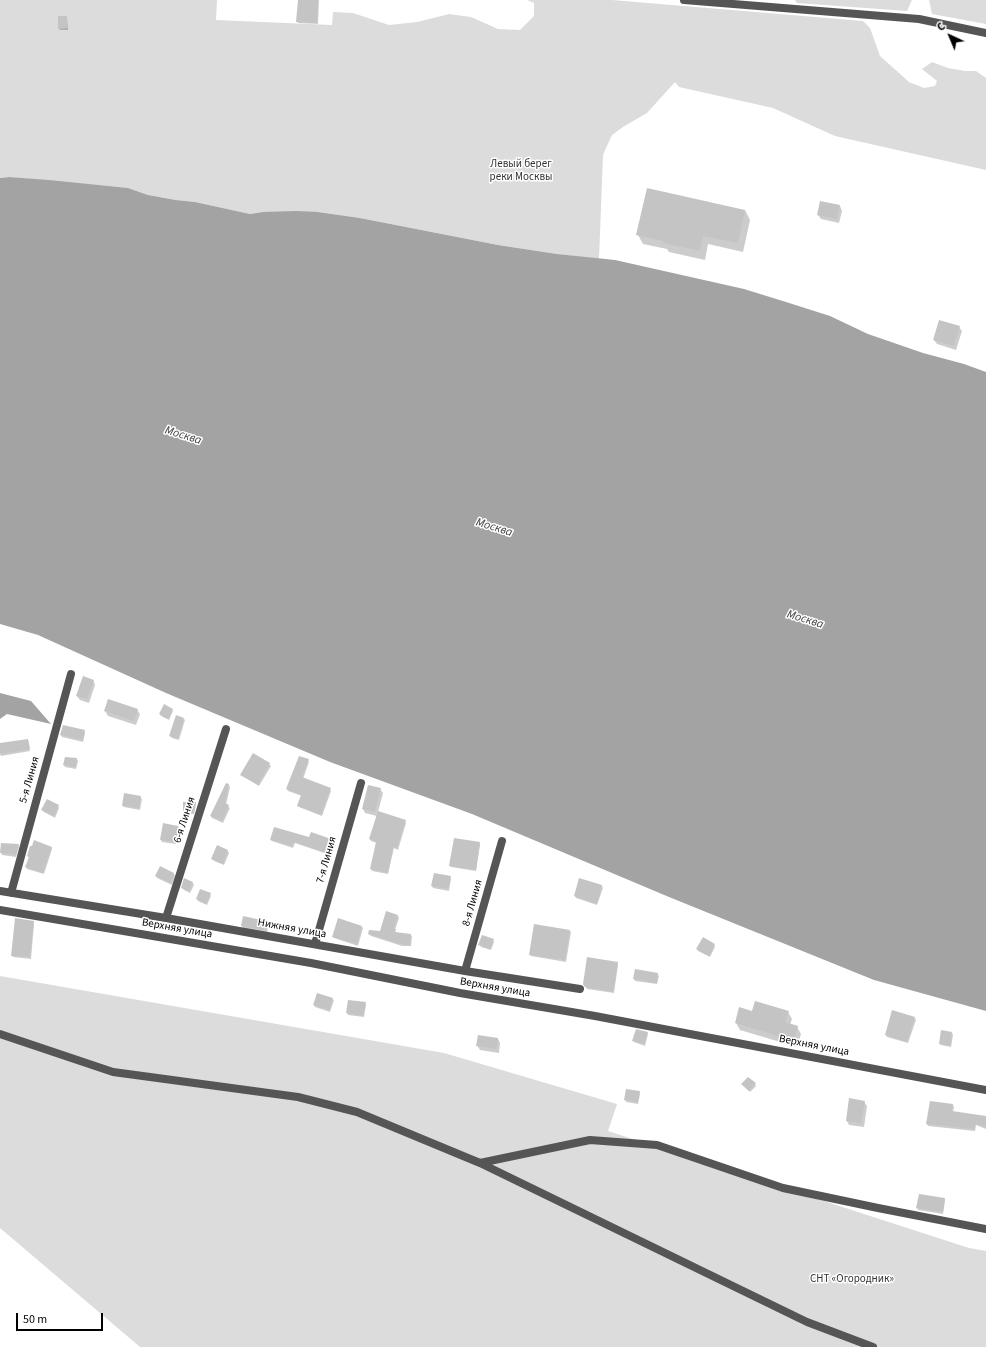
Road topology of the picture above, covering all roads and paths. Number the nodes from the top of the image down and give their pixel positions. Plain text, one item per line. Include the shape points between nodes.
1 (684, 0) edge
2 (986, 32) edge
3 (71, 674) dead end
4 (226, 729) dead end
5 (361, 783) dead end
6 (502, 841) dead end
7 (0, 891) edge
8 (11, 892) junction
9 (0, 910) edge
10 (166, 918) junction
11 (315, 944) junction
12 (465, 971) junction
13 (580, 989) dead end
14 (0, 1034) edge
15 (986, 1090) edge
16 (480, 1163) junction
17 (986, 1228) edge
18 (873, 1347) edge

1 - 2 street via 919,19
3 - 8 street, 5-я Линия
4 - 10 street, 6-я Линия
5 - 11 street, 7-я Линия
6 - 12 street, 8-я Линия
7 - 8 street, Нижняя улица
8 - 10 street, Нижняя улица
9 - 15 street, Верхняя улица via 311,963
10 - 11 street, Нижняя улица
11 - 12 street, Нижняя улица
12 - 13 street, Нижняя улица
14 - 16 street via 113,1072 298,1097 357,1112
16 - 17 street via 590,1140 657,1145 783,1188
16 - 18 street via 808,1322

